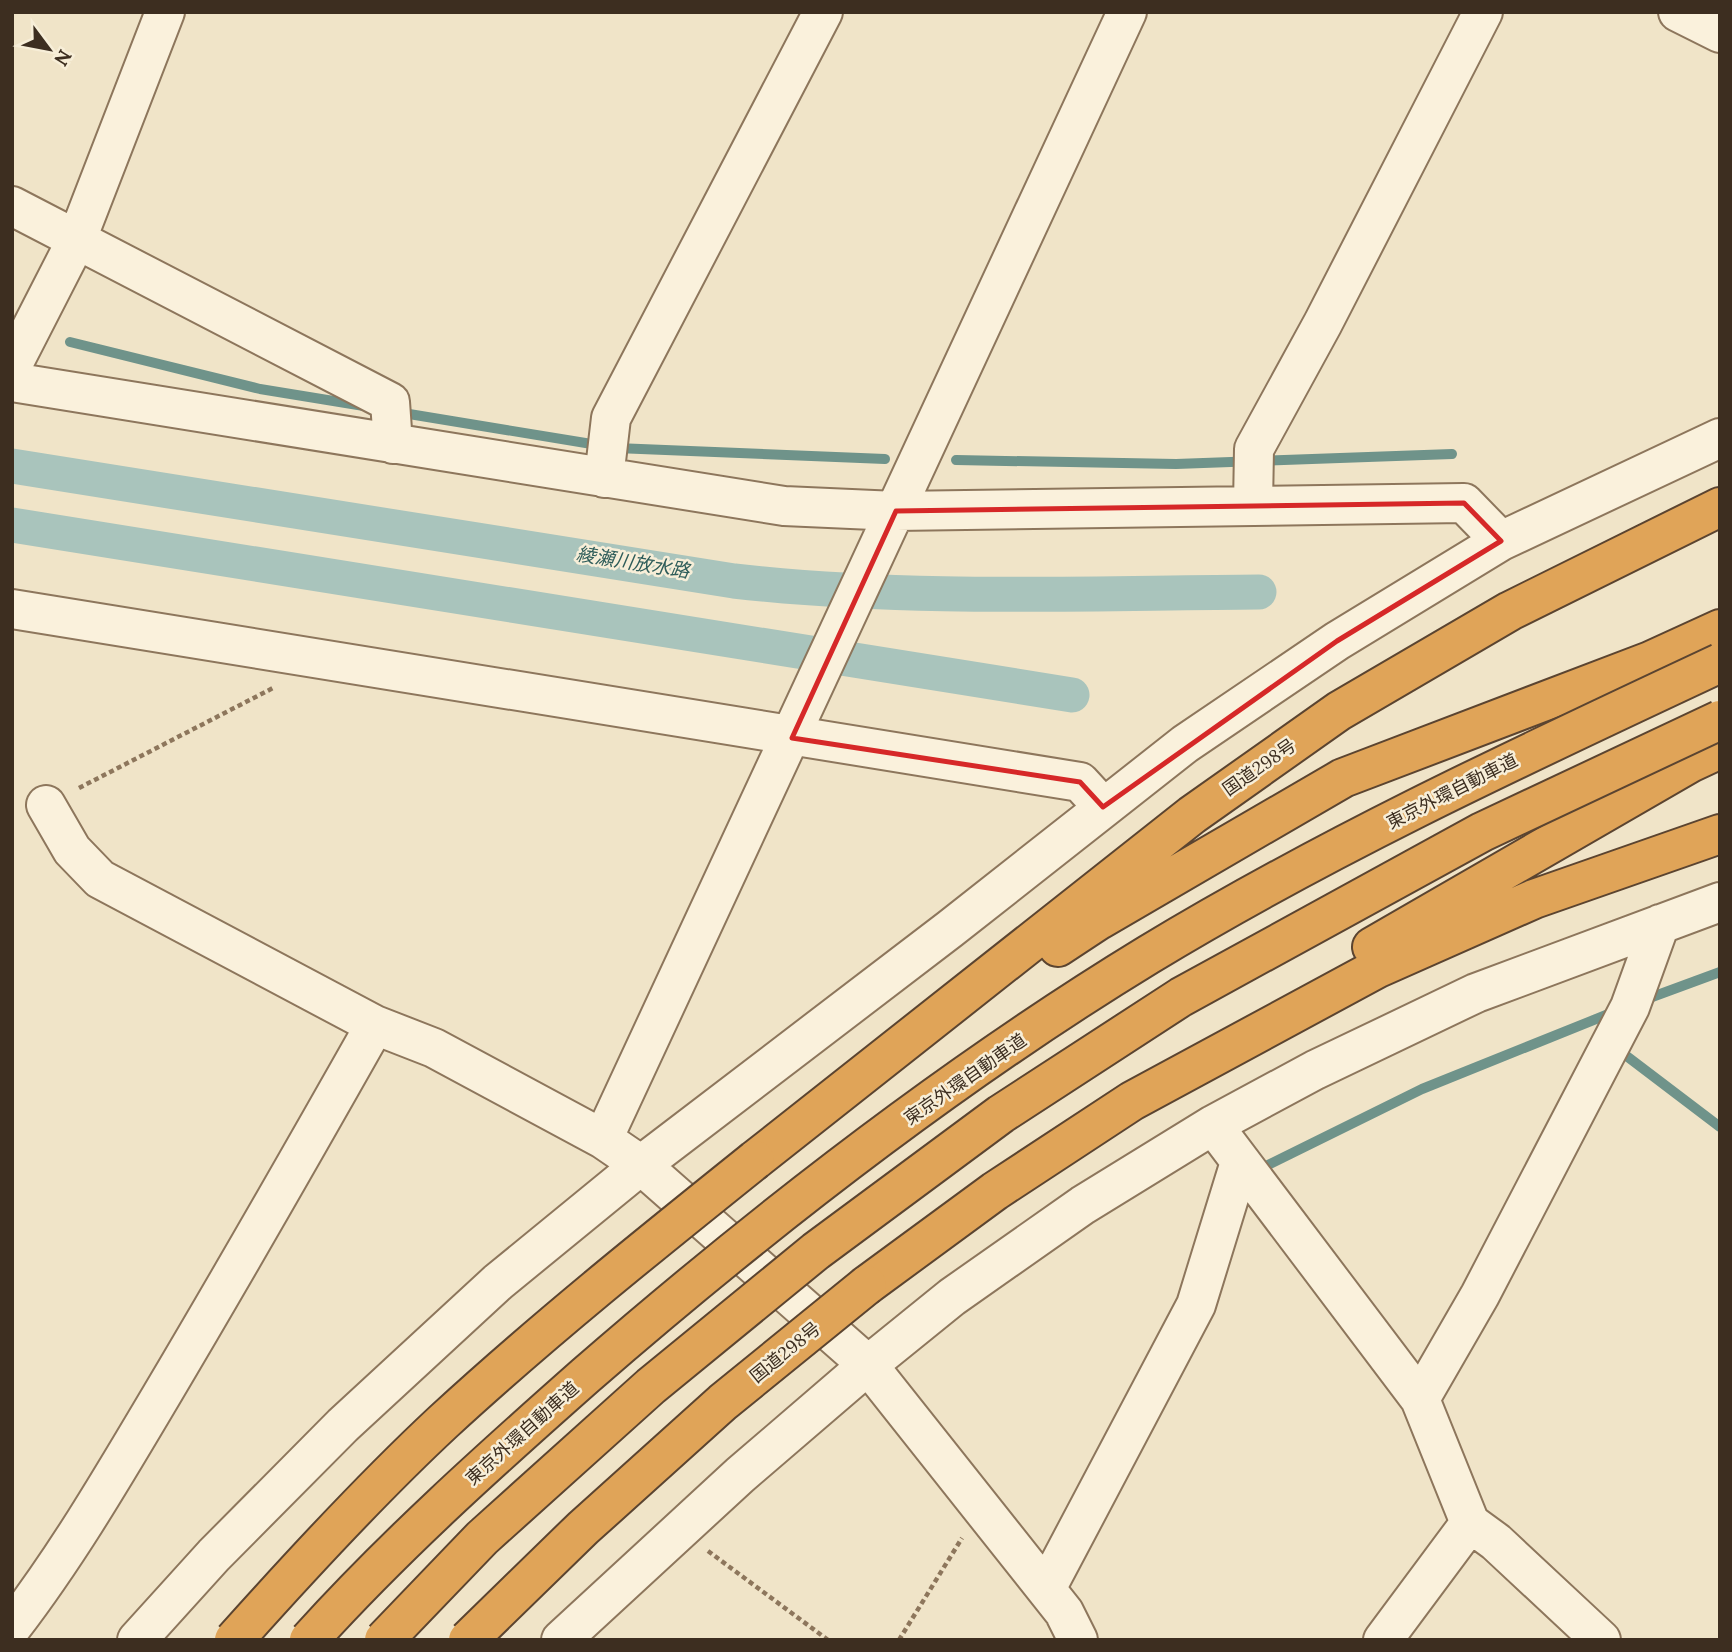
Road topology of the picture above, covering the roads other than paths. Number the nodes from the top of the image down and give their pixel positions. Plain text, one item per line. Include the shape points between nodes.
1 (165, 12) edge
2 (823, 12) edge
3 (1127, 12) edge
4 (1483, 12) edge
5 (1678, 12) edge
6 (1720, 33) edge
7 (12, 206) edge
8 (77, 239) junction
9 (12, 366) edge
10 (12, 382) edge
11 (391, 425) junction
12 (1720, 438) edge
13 (606, 457) junction
14 (1252, 505) junction
15 (1720, 508) edge
16 (896, 511) junction
17 (1501, 541) junction
18 (12, 609) edge
19 (1720, 629) edge
20 (1720, 663) edge
21 (1720, 720) edge
22 (792, 738) junction
23 (1720, 749) edge
24 (46, 805) road end
25 (1103, 807) junction
26 (1720, 834) edge
27 (1720, 902) edge
28 (1660, 924) junction
29 (375, 1025) junction
30 (841, 1093) junction
31 (1132, 1101) junction
32 (1213, 1125) junction
33 (603, 1139) junction
34 (1240, 1162) junction
35 (641, 1165) junction
36 (868, 1365) junction
37 (1420, 1399) junction
38 (1470, 1523) junction
39 (1046, 1589) junction
40 (12, 1627) edge
41 (137, 1640) edge
42 (234, 1640) edge
43 (309, 1640) edge
44 (384, 1640) edge
45 (468, 1640) edge
46 (561, 1640) edge
47 (1078, 1640) edge
48 (1383, 1640) edge
49 (1601, 1640) edge

1 - 8 street
2 - 13 street via 611,418
3 - 16 street
4 - 14 street via 1254,458
5 - 6 street
7 - 8 street
8 - 9 street
8 - 11 street
10 - 11 street
11 - 13 street
12 - 17 street
13 - 16 street via 784,506
14 - 16 street
14 - 17 street via 1464,503
15 - 30 highway, 国道298号 via 1510,611 1339,711 1192,815
16 - 22 street
17 - 25 street via 1337,641 1185,744
18 - 22 street
19 - 30 highway, 国道298号 via 1650,661 1343,778 1099,920
20 - 43 highway, 東京外環自動車道, bridge via 1444,793 1294,873 1148,956 972,1072 789,1207 637,1331 488,1462
21 - 44 highway, bridge via 1482,832 1217,977 1001,1114 816,1251 651,1386 482,1538
22 - 25 street via 1080,782
22 - 33 street
23 - 31 highway, 国道298号 via 1311,981
24 - 29 street via 72,850 100,879
25 - 35 street
26 - 31 highway, 国道298号 via 1534,899 1378,968
27 - 28 street
28 - 32 street via 1476,993
28 - 37 street via 1630,1007 1480,1295
29 - 33 street via 434,1048
29 - 40 street via 107,1486 50,1578
30 - 42 highway, 国道298号, bridge via 602,1282 442,1423
31 - 45 highway, 国道298号, bridge via 995,1191 867,1285 723,1402
32 - 34 street
32 - 36 street via 1072,1213 952,1297
33 - 35 street
34 - 37 street
34 - 39 street via 1196,1305
35 - 36 street
35 - 41 street via 498,1282 342,1425
36 - 39 street
36 - 46 street
37 - 38 street
38 - 48 street
38 - 49 street
39 - 47 street

